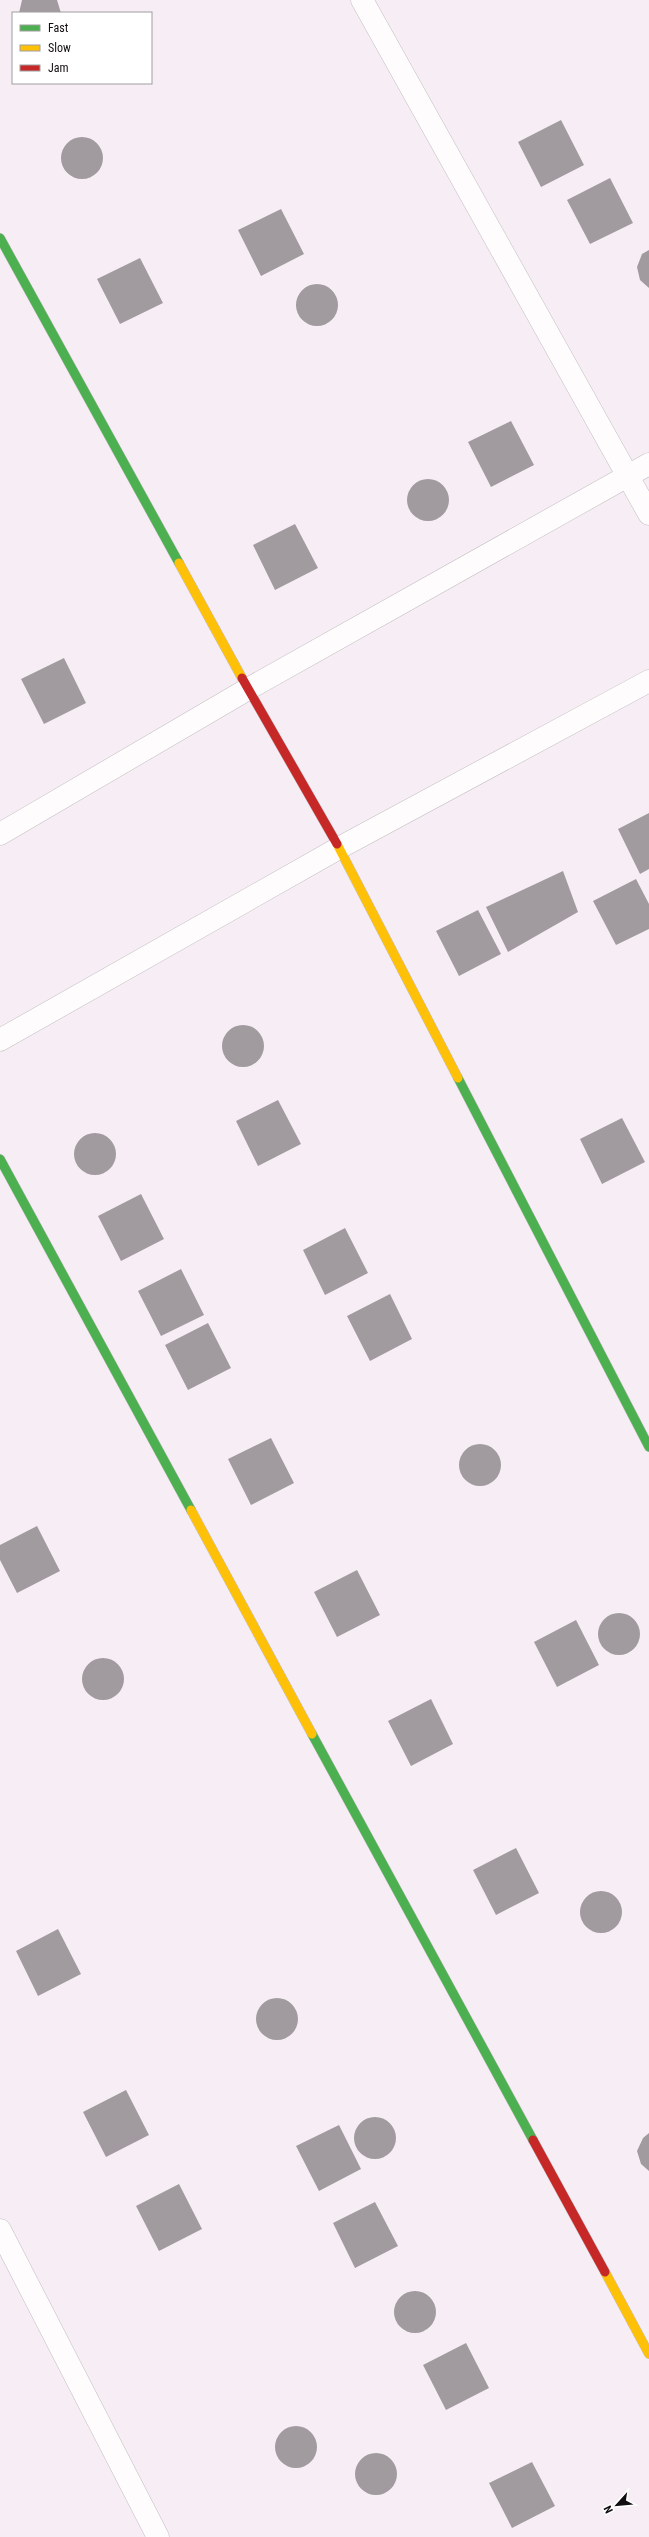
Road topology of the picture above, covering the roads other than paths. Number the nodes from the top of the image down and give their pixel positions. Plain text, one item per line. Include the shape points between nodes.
1 (362, 0) edge
2 (0, 238) edge
3 (649, 464) edge
4 (628, 476) junction
5 (649, 514) edge
6 (649, 680) edge
7 (248, 689) junction
8 (0, 834) edge
9 (339, 848) junction
10 (0, 1040) edge
11 (0, 1159) edge
12 (649, 1447) edge
13 (0, 2230) edge
14 (649, 2354) edge
15 (158, 2537) edge

1 - 4 street
2 - 7 street
3 - 4 street
4 - 5 street
4 - 7 street
6 - 9 street
7 - 8 street
7 - 9 street
9 - 10 street
9 - 12 street
11 - 14 street
13 - 15 street

